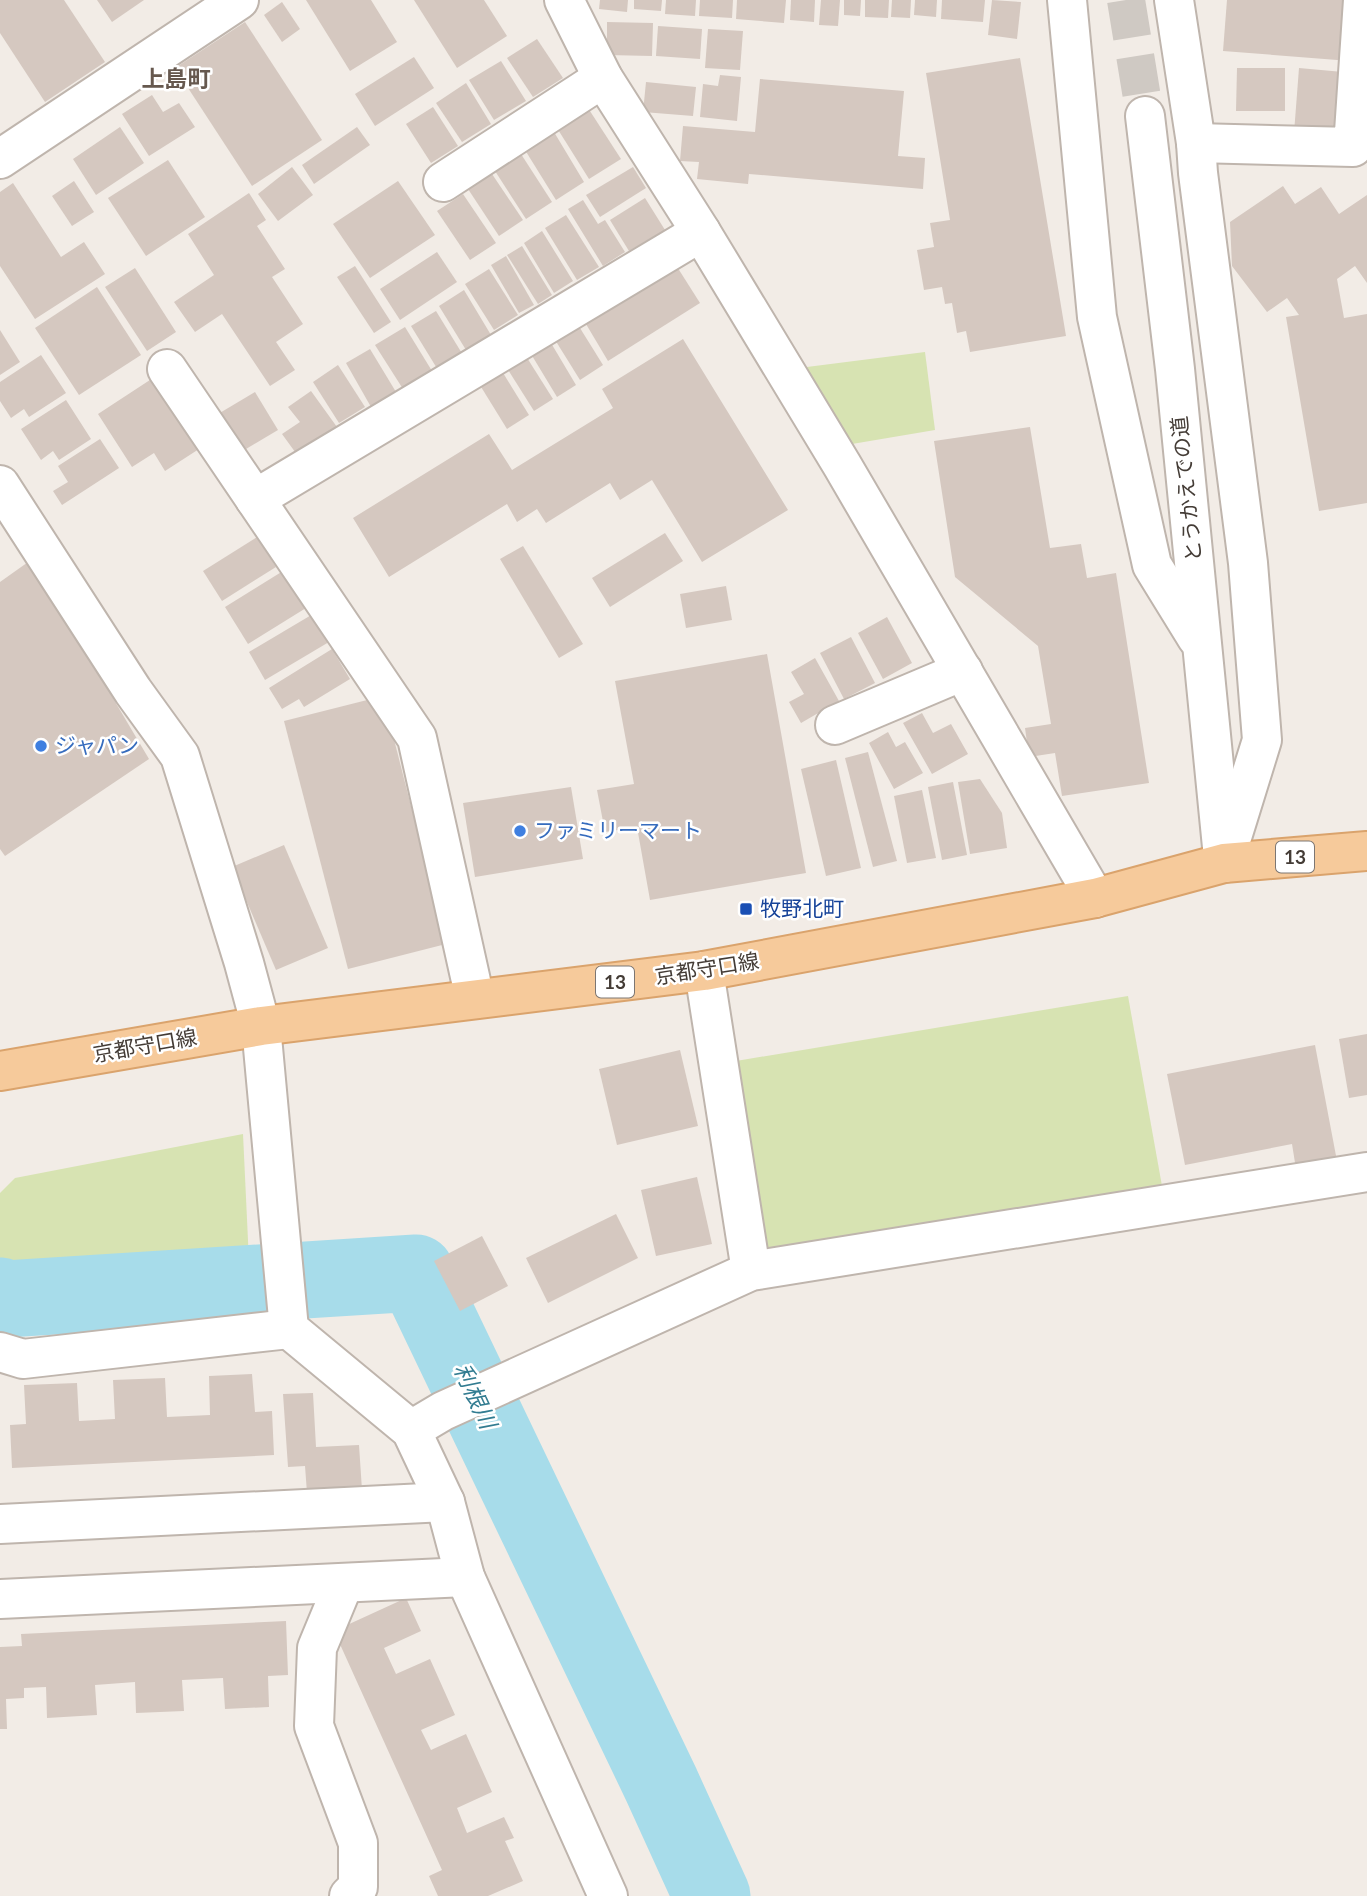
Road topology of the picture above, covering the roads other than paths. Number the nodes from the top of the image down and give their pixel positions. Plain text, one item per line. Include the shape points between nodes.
1 (239, 0) edge
2 (565, 0) edge
3 (1068, 0) edge
4 (1174, 0) edge
5 (1363, 0) edge
6 (603, 78) junction
7 (1145, 116) tunnel mouth
8 (1196, 143) junction
9 (0, 159) edge
10 (443, 182) dead end
11 (701, 232) junction
12 (167, 369) dead end
13 (0, 485) edge
14 (255, 499) junction
15 (1202, 646) junction
16 (963, 671) junction
17 (835, 725) dead end
18 (1367, 851) edge
19 (1224, 863) junction
20 (1095, 898) junction
21 (704, 971) junction
22 (475, 999) junction
23 (261, 1026) junction
24 (0, 1071) edge
25 (1367, 1172) edge
26 (751, 1271) junction
27 (289, 1318) junction
28 (0, 1352) edge
29 (411, 1430) junction
30 (444, 1502) junction
31 (0, 1524) edge
32 (465, 1577) junction
33 (344, 1583) junction
34 (0, 1599) edge
35 (356, 1893) edge
36 (608, 1896) edge

1 - 9 street
2 - 6 street
3 - 15 street via 1097,317 1152,565
4 - 8 street
5 - 8 street via 1353,147
6 - 10 street
6 - 11 street
7 - 15 street, とうかえでの道
8 - 19 street via 1248,563 1262,740
11 - 14 street
11 - 16 street
12 - 14 street
13 - 23 street via 180,756
14 - 22 street via 417,738
15 - 19 street, とうかえでの道
16 - 17 street
16 - 20 street
18 - 19 main road, 京都守口線 / 13
19 - 20 main road, 京都守口線 / 13
20 - 21 main road, 京都守口線 / 13
21 - 22 main road, 京都守口線 / 13
21 - 26 street
22 - 23 main road, 京都守口線 / 13
23 - 24 main road, 京都守口線 / 13
23 - 27 street
25 - 26 street
26 - 29 street via 443,1411
27 - 28 street via 23,1359
27 - 29 street
29 - 30 street
30 - 31 street
30 - 32 street
32 - 33 street
32 - 36 street
33 - 34 street
33 - 35 street via 317,1648 314,1726 358,1843

